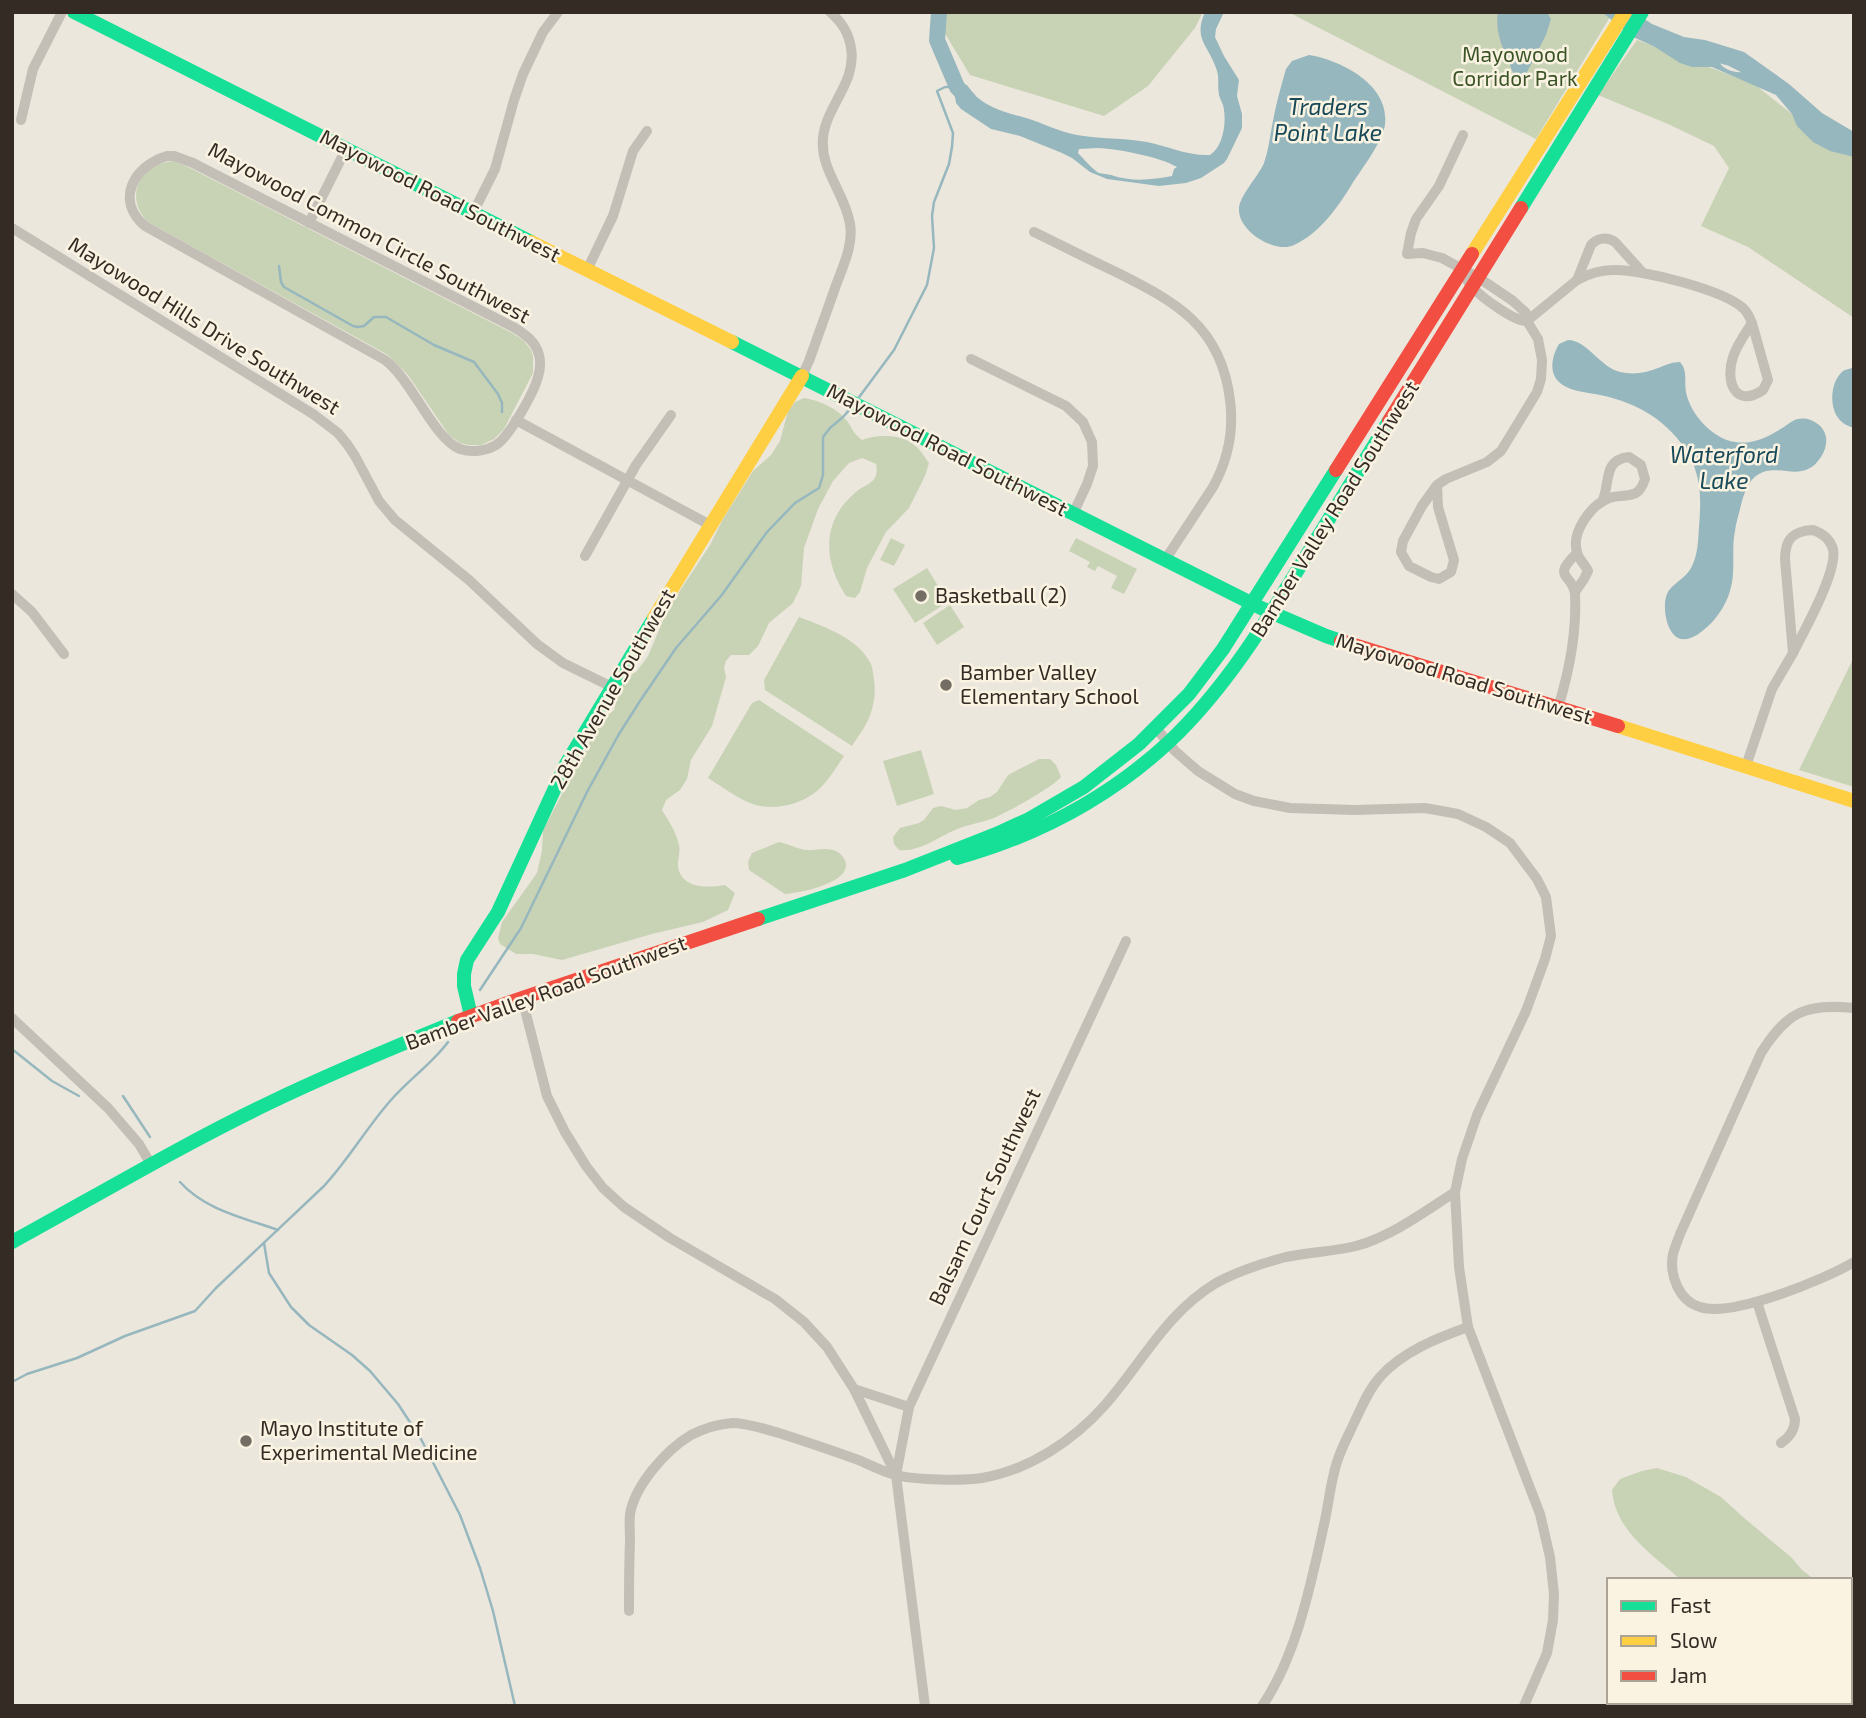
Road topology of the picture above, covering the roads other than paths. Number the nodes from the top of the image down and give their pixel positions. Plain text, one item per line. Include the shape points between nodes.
1 (62, 12) edge
2 (74, 12) edge
3 (558, 12) edge
4 (830, 12) edge
5 (1625, 12) edge
6 (1642, 12) edge
7 (1609, 51) junction
8 (21, 120) dead end
9 (647, 131) dead end
10 (1464, 135) dead end
11 (346, 149) junction
12 (473, 213) junction
13 (309, 223) junction
14 (12, 228) edge
15 (1034, 232) dead end
16 (587, 270) junction
17 (1462, 270) junction
18 (1643, 273) junction
19 (1577, 280) junction
20 (1476, 283) junction
21 (1527, 321) junction
22 (1752, 323) junction
23 (971, 359) dead end
24 (802, 376) junction
25 (671, 415) dead end
26 (516, 420) junction
27 (626, 480) junction
28 (1437, 485) junction
29 (1602, 502) junction
30 (1073, 514) junction
31 (710, 525) junction
32 (1577, 552) junction
33 (586, 556) dead end
34 (1165, 560) junction
35 (1575, 592) junction
36 (12, 594) edge
37 (1253, 604) junction
38 (1270, 612) junction
39 (1793, 653) junction
40 (64, 654) dead end
41 (612, 687) junction
42 (1558, 708) junction
43 (1156, 728) junction
44 (1168, 742) junction
45 (1746, 766) junction
46 (1854, 801) edge
47 (905, 870) junction
48 (1126, 941) dead end
49 (522, 998) junction
50 (1854, 1008) edge
51 (471, 1016) junction
52 (12, 1018) edge
53 (152, 1166) junction
54 (1455, 1192) junction
55 (12, 1242) edge
56 (1854, 1262) edge
57 (1757, 1302) junction
58 (1468, 1327) junction
59 (854, 1389) junction
60 (909, 1407) junction
61 (1781, 1443) dead end
62 (896, 1475) junction
63 (629, 1611) dead end
64 (925, 1706) edge
65 (1262, 1706) edge
66 (1524, 1706) edge

1 - 8 street via 36,62
2 - 11 main road, Mayowood Road Southwest
3 - 12 street via 523,74 495,169
4 - 24 street via 849,36 852,60 826,121 822,150 848,216 851,239
5 - 7 main road, Bamber Valley Road Southwest
6 - 7 main road, Bamber Valley Road Southwest
7 - 17 main road, Bamber Valley Road Southwest
7 - 20 main road, Bamber Valley Road Southwest
9 - 16 street via 628,162 613,216
10 - 17 street via 1439,186 1416,219 1407,254 1432,254
11 - 12 main road, Mayowood Road Southwest
11 - 13 street
12 - 16 main road, Mayowood Road Southwest
13 - 26 street, Mayowood Common Circle Southwest via 528,337 537,347 540,369
13 - 26 street, Mayowood Common Circle Southwest via 174,156 144,166 131,192 136,216 150,230 391,364 445,439 458,448 482,451 497,444
14 - 41 street, Mayowood Hills Drive Southwest via 338,433 379,501 402,527 469,580 537,644 563,663
15 - 34 street via 1176,305 1197,324 1220,361 1231,412 1228,450 1219,477
16 - 24 main road, Mayowood Road Southwest
17 - 20 street
17 - 37 main road, Bamber Valley Road Southwest
18 - 19 street via 1612,270
18 - 19 street via 1612,239 1603,239 1591,245
18 - 22 street via 1707,290 1743,308
19 - 21 street
20 - 21 street via 1524,310
20 - 38 main road, Bamber Valley Road Southwest
21 - 28 street via 1542,359 1533,399 1495,456
22 - 22 street via 1767,384 1760,393 1742,396 1732,388 1731,367
23 - 30 street via 1066,406 1083,422 1092,442 1093,466
24 - 30 main road, Mayowood Road Southwest
24 - 31 main road, 28th Avenue Southwest
25 - 27 street
26 - 27 street
27 - 31 street
27 - 33 street
28 - 28 street via 1441,520 1454,560 1451,572 1435,579 1409,566 1401,547
29 - 29 street via 1640,489 1645,474 1637,461 1625,457 1612,464
29 - 32 street via 1580,528
30 - 34 main road, Mayowood Road Southwest
31 - 41 main road, 28th Avenue Southwest
32 - 35 street via 1588,571
32 - 35 street via 1564,571
34 - 37 main road, Mayowood Road Southwest
35 - 42 street via 1571,657
36 - 40 street
37 - 38 main road, Mayowood Road Southwest
37 - 43 main road, Bamber Valley Road Southwest via 1209,669
38 - 42 main road, Mayowood Road Southwest via 1326,636
38 - 44 main road, Bamber Valley Road Southwest via 1227,677
39 - 39 street via 1833,559 1830,543 1813,530 1796,534 1786,545
39 - 45 street via 1772,689
41 - 51 main road, 28th Avenue Southwest via 566,764 516,877 466,966 465,998
42 - 45 main road, Mayowood Road Southwest
43 - 44 street
43 - 47 main road, Bamber Valley Road Southwest via 1084,787 1029,819
44 - 47 main road, Bamber Valley Road Southwest via 1115,785 1054,820 971,854
44 - 54 street via 1198,771 1254,801 1290,808 1425,807 1458,814 1510,843 1536,879 1546,897 1551,936 1526,1011 1477,1115
45 - 46 main road, Mayowood Road Southwest
47 - 49 main road, Bamber Valley Road Southwest
48 - 60 street, Balsam Court Southwest
49 - 51 main road, Bamber Valley Road Southwest
49 - 59 street via 547,1096 603,1188 658,1230 775,1299 804,1322
50 - 57 street via 1809,1009 1773,1034 1673,1254 1672,1268 1686,1300 1702,1308
51 - 53 main road, Bamber Valley Road Southwest via 323,1077
52 - 53 street via 108,1108
53 - 55 main road, Bamber Valley Road Southwest
54 - 58 street
54 - 62 street via 1377,1239 1282,1258 1217,1283 1172,1318 1086,1424 1040,1458 980,1478
56 - 57 street via 1813,1283
57 - 61 street via 1795,1419 1792,1433
58 - 65 street via 1401,1358 1367,1396 1337,1463 1300,1620
58 - 66 street via 1540,1514 1550,1557 1553,1620 1547,1653
59 - 60 street
59 - 62 street
60 - 62 street, Balsam Court Southwest
62 - 63 street via 752,1425 718,1425 694,1434 662,1458 636,1497 630,1514
62 - 64 street

